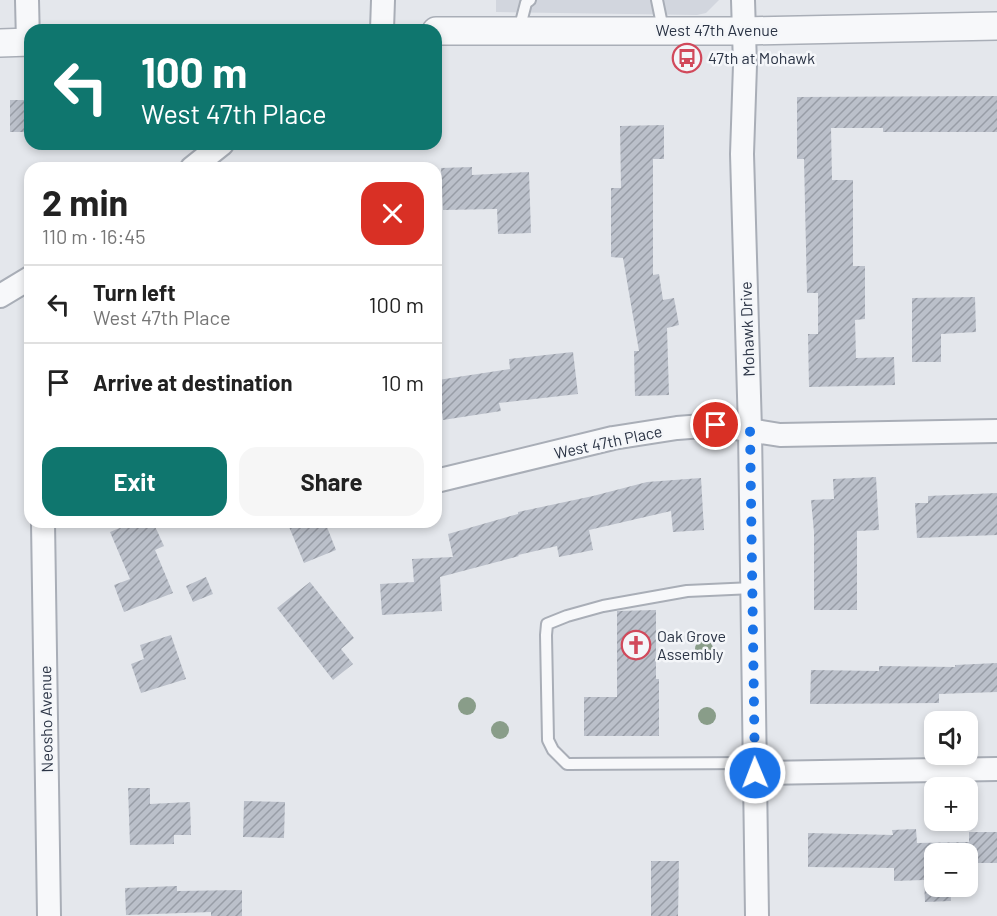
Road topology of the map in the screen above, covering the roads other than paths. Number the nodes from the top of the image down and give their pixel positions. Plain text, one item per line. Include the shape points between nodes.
1 (27, 0) edge
2 (382, 0) edge
3 (530, 0) edge
4 (657, 0) edge
5 (743, 0) edge
6 (28, 24) edge
7 (382, 24) edge
8 (997, 26) edge
9 (442, 31) edge
10 (519, 31) junction
11 (663, 31) junction
12 (744, 31) junction
13 (24, 42) edge
14 (0, 43) edge
15 (214, 150) edge
16 (200, 162) edge
17 (24, 282) edge
18 (0, 296) edge
19 (750, 430) junction
20 (997, 430) edge
21 (442, 480) edge
22 (44, 528) edge
23 (753, 588) junction
24 (755, 768) junction
25 (997, 769) edge
26 (49, 916) edge
27 (758, 916) edge

1 - 6 street
2 - 7 street
3 - 10 lane
4 - 11 lane
5 - 12 street, Mohawk Drive
8 - 12 street, West 47th Avenue
9 - 10 street, West 47th Avenue
10 - 11 street, West 47th Avenue
11 - 12 street, West 47th Avenue
12 - 19 street, Mohawk Drive via 742,154
13 - 14 street
15 - 16 street
17 - 18 street
19 - 20 street, West 47th Place via 780,435
19 - 21 street, West 47th Place via 716,425 613,438
19 - 23 street, Mohawk Drive
22 - 26 street, Neosho Avenue
23 - 24 street, Mohawk Drive
23 - 24 lane via 687,591 603,606 548,624 546,636 548,740 567,764
24 - 25 street
24 - 27 street, Mohawk Drive

